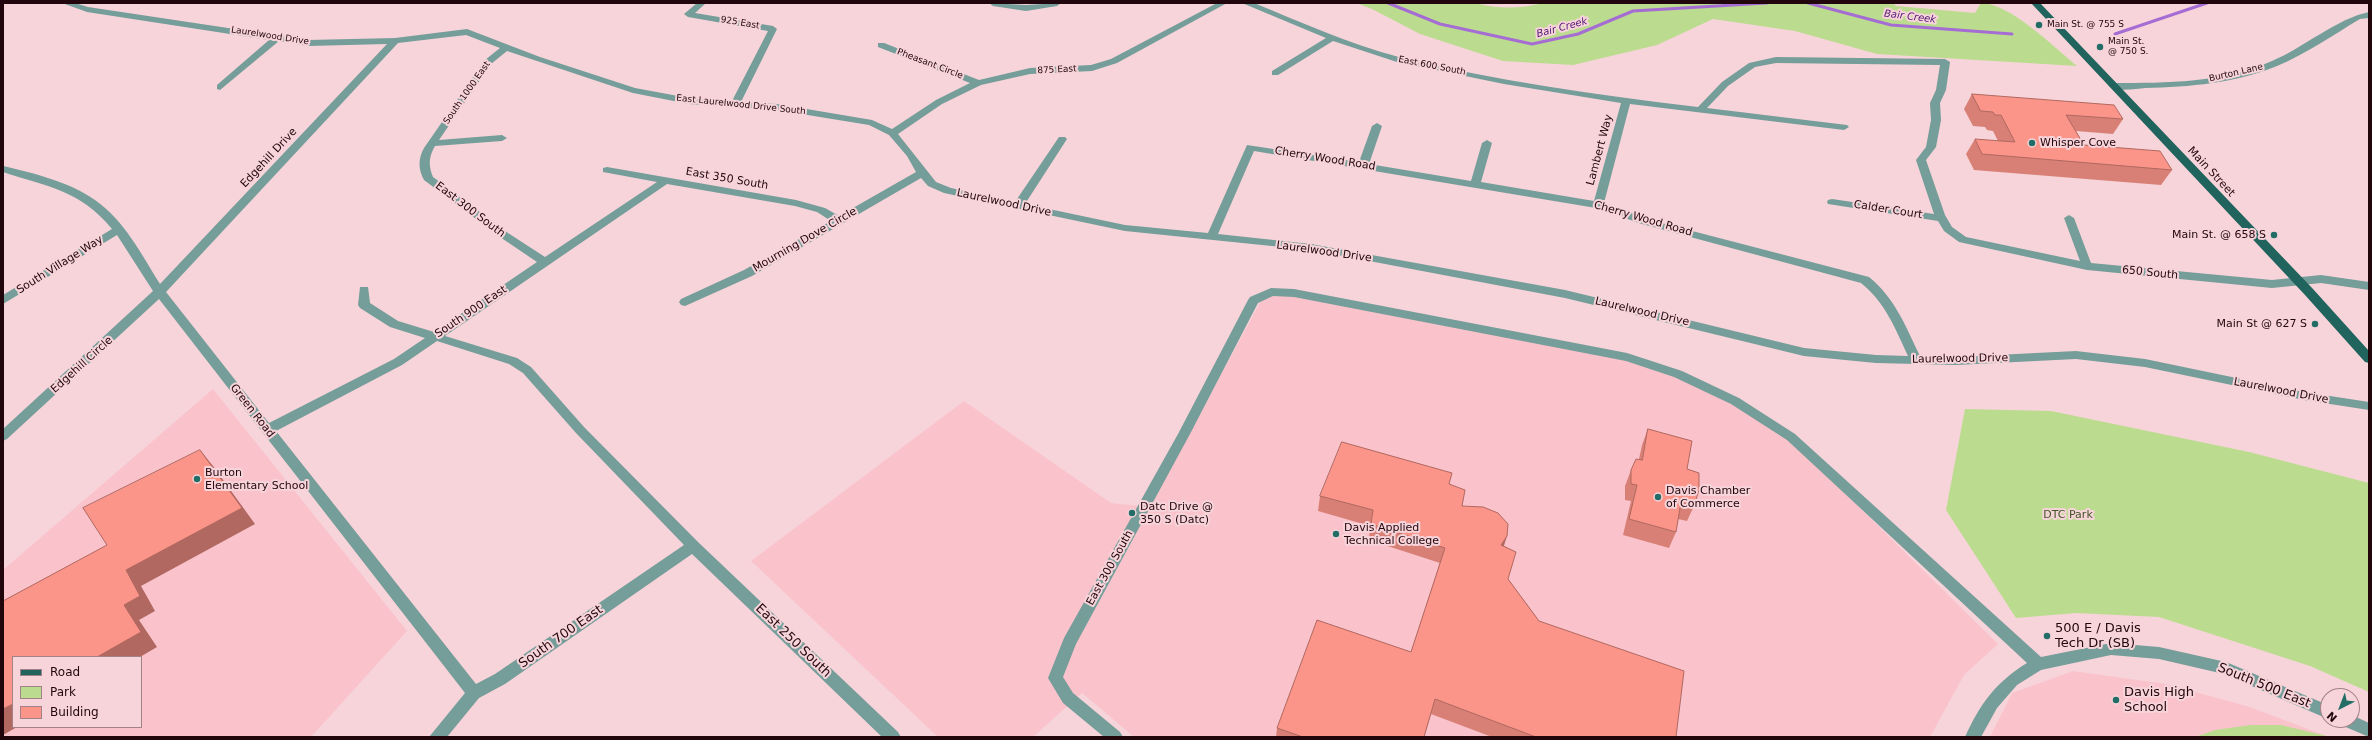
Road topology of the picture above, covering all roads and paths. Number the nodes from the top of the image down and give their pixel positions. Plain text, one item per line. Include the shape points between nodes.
1 (66, 3) edge
2 (702, 3) edge
3 (993, 3) edge
4 (1057, 3) edge
5 (1223, 3) edge
6 (1246, 3) edge
7 (2035, 3) edge
8 (2369, 15) edge
9 (278, 37) junction
10 (476, 37) joint
11 (1332, 38) junction
12 (395, 41) junction
13 (881, 45) dead end
14 (506, 48) junction
15 (1275, 74) dead end
16 (978, 83) junction
17 (2114, 86) junction
18 (220, 87) dead end
19 (1626, 101) junction
20 (735, 104) junction
21 (1701, 109) junction
22 (1377, 126) dead end
23 (1844, 127) dead end
24 (892, 133) junction
25 (502, 138) dead end
26 (1062, 139) dead end
27 (432, 143) junction
28 (1487, 143) dead end
29 (1363, 166) junction
30 (3, 169) edge
31 (607, 170) dead end
32 (922, 173) junction
33 (666, 180) junction
34 (1474, 184) junction
35 (1832, 202) dead end
36 (1598, 205) junction
37 (1018, 206) junction
38 (2069, 218) dead end
39 (1943, 219) junction
40 (839, 220) junction
41 (117, 230) junction
42 (1211, 238) junction
43 (545, 262) junction
44 (2087, 266) junction
45 (2298, 281) junction
46 (2369, 286) edge
47 (158, 290) junction
48 (364, 290) dead end
49 (3, 300) edge
50 (685, 302) dead end
51 (434, 337) junction
52 (2369, 359) edge
53 (1916, 360) junction
54 (2369, 406) edge
55 (267, 430) junction
56 (3, 436) edge
57 (693, 546) junction
58 (2038, 664) junction
59 (474, 693) junction
60 (2320, 709) edge
61 (437, 737) edge
62 (892, 737) edge
63 (1115, 737) edge
64 (1973, 737) edge

1 - 9 street, Laurelwood Drive via 87,9
2 - 20 street, 925 East via 688,14 773,29
3 - 4 street via 1026,8
5 - 16 street, 875 East via 1114,61 1092,68 1030,71
6 - 11 street, East 600 South
7 - 17 main road, Main Street
8 - 17 street, Burton Lane via 2357,17 2274,64 2241,74 2197,82
9 - 12 street, Laurelwood Drive via 308,43 334,44
9 - 18 street
10 - 12 street, Laurelwood Drive via 466,32
10 - 14 street, East Laurelwood Drive South
11 - 15 street
11 - 19 street, East 600 South via 1397,59 1504,81
12 - 47 street, Edgehill Drive via 223,225
13 - 16 street, Pheasant Circle
14 - 20 street, East Laurelwood Drive South via 633,90 689,101
14 - 27 street, South 1000 East via 488,62
16 - 24 street, 875 East via 939,102
17 - 45 main road, Main Street
19 - 21 street, East 600 South
19 - 36 street, Lambert Way
20 - 24 street, East Laurelwood Drive South via 777,107 872,123
21 - 23 street, East 600 South
21 - 39 street, 650 South via 1725,84 1752,65 1776,60 1945,62 1941,90 1935,103 1936,120 1932,147 1921,160
22 - 29 street
24 - 32 street, Laurelwood Drive
25 - 27 street
26 - 37 street
27 - 43 street, East 300 South via 424,154 423,168 428,178
28 - 34 street
29 - 34 street, Cherry Wood Road
29 - 42 street, Cherry Wood Road via 1251,147
30 - 41 street, Green Road via 74,193 99,207
31 - 33 street, East 350 South
32 - 37 street, Laurelwood Drive via 932,184 948,191
32 - 40 street, Mourning Dove Circle
33 - 40 street, East 350 South via 796,203 821,210
33 - 43 street, South 900 East
34 - 36 street, Cherry Wood Road
35 - 39 street, Calder Court
36 - 53 street, Cherry Wood Road via 1646,222 1865,280 1875,287 1889,305
37 - 42 street, Laurelwood Drive via 1125,228
38 - 44 street
39 - 44 street, 650 South via 1949,229 1963,240
40 - 50 street, Mourning Dove Circle via 748,273
41 - 47 street, Green Road
41 - 49 street, South Village Way
42 - 53 street, Laurelwood Drive via 1311,247 1565,294 1804,352 1838,357
43 - 51 street, South 900 East
44 - 45 street, 650 South via 2272,284
45 - 46 street, 650 South via 2321,279
45 - 52 main road, Main Street
47 - 55 street, Green Road
47 - 56 street, Edgehill Circle via 137,314
48 - 51 street via 364,305 394,324
51 - 55 street, South 900 East via 398,362
51 - 57 street, East 250 South via 513,361 527,370 580,430
53 - 54 street, Laurelwood Drive via 1956,361 2076,354 2145,363 2304,396
55 - 59 street, Green Road
57 - 59 street, South 700 East via 500,679
57 - 62 street, East 250 South
58 - 60 street, South 500 East via 2111,649 2159,653 2226,668
58 - 63 street, East 300 South via 1791,437 1735,401 1650,364 1588,349 1294,293 1271,292 1254,300 1184,434 1069,642 1055,678 1068,698
58 - 64 street, South 500 East via 2012,680 1992,703
59 - 61 street, South 700 East

